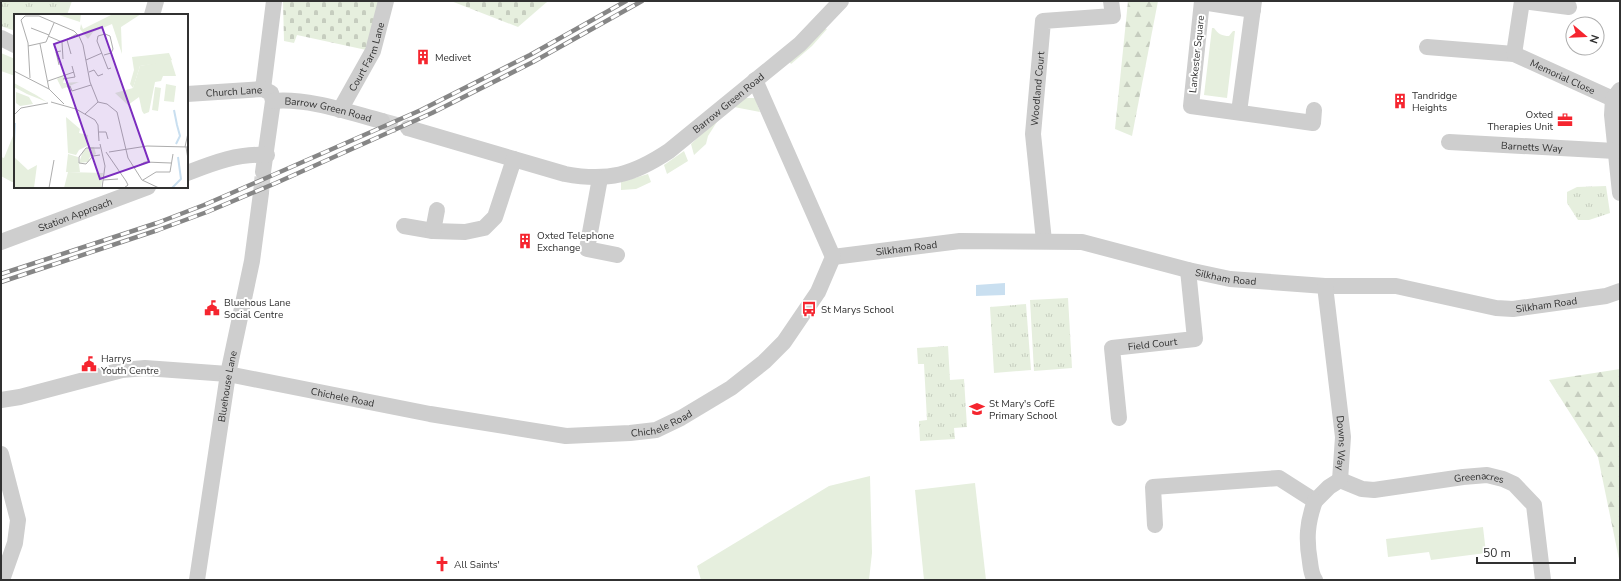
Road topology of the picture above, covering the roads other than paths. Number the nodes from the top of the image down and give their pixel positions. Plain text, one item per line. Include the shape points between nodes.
1 (156, 1) edge
2 (274, 1) edge
3 (386, 1) edge
4 (841, 1) edge
5 (1111, 1) edge
6 (1202, 1) edge
7 (1522, 1) edge
8 (1254, 6) edge
9 (1569, 7) dead end
10 (152, 14) edge
11 (1, 38) edge
12 (14, 44) edge
13 (1427, 47) dead end
14 (1514, 54) junction
15 (755, 80) junction
16 (263, 89) junction
17 (188, 94) edge
18 (1616, 94) edge
19 (273, 101) junction
20 (340, 110) junction
21 (1314, 110) dead end
22 (1239, 112) junction
23 (382, 121) tunnel mouth
24 (408, 128) tunnel mouth
25 (1449, 142) dead end
26 (1615, 150) junction
27 (267, 155) junction
28 (514, 159) junction
29 (264, 172) tunnel mouth
30 (188, 173) edge
31 (600, 178) junction
32 (145, 188) edge
33 (262, 193) tunnel mouth
34 (1620, 194) edge
35 (437, 210) dead end
36 (404, 226) dead end
37 (434, 231) junction
38 (1044, 241) junction
39 (1, 242) edge
40 (617, 255) dead end
41 (832, 257) junction
42 (1188, 270) junction
43 (1325, 286) junction
44 (1620, 291) edge
45 (228, 374) junction
46 (1, 400) edge
47 (1119, 418) dead end
48 (1, 454) edge
49 (1340, 480) junction
50 (1315, 501) junction
51 (1155, 525) dead end
52 (2, 580) edge
53 (197, 580) edge
54 (1314, 580) edge
55 (1543, 580) edge

1 - 10 street
2 - 16 street
3 - 20 street, Court Farm Lane via 373,51
4 - 15 street, Barrow Green Road via 800,44
5 - 38 street, Woodland Court via 1113,16 1043,21 1033,134
6 - 8 street, Lankester Square
6 - 22 street, Lankester Square via 1191,106
7 - 9 street
7 - 14 street
8 - 22 street, Lankester Square
11 - 12 street
13 - 14 street, Memorial Close
14 - 18 street, Memorial Close
15 - 31 street, Barrow Green Road via 650,164 621,175
15 - 41 street
16 - 17 street, Church Lane
16 - 19 street, Church Lane via 271,93
18 - 26 street via 1612,115
19 - 20 street, Barrow Green Road via 311,103
19 - 27 street
20 - 23 street, Barrow Green Road
21 - 22 street, Lankester Square via 1313,123
24 - 28 street, Barrow Green Road
25 - 26 street, Barnetts Way
26 - 34 street
27 - 29 street
27 - 30 street via 250,154 234,157
28 - 31 street, Barrow Green Road via 565,174
28 - 37 street via 495,217 484,228 465,232
31 - 40 street via 587,249
32 - 39 street, Station Approach
33 - 45 street, Bluehouse Lane via 252,262
35 - 37 street
36 - 37 street
38 - 41 street, Silkham Road via 960,241
38 - 42 street, Silkham Road via 1082,242
41 - 45 street, Chichele Road via 818,292 784,342 764,362 731,388 656,430 566,436 430,414
42 - 43 street, Silkham Road via 1230,279
42 - 47 street, Field Court via 1195,339 1112,348
43 - 44 street, Silkham Road via 1396,286 1496,308 1513,309 1606,296
43 - 49 street, Downs Way via 1343,437
45 - 46 street, Chichele Road via 130,369
45 - 53 street, Bluehouse Lane
48 - 52 street via 18,520 15,543
49 - 50 street, Downs Way
49 - 55 street, Greenacres via 1362,489 1374,490 1487,475 1508,481 1534,505
50 - 51 street via 1279,478 1154,487
50 - 54 street via 1309,518 1306,543

